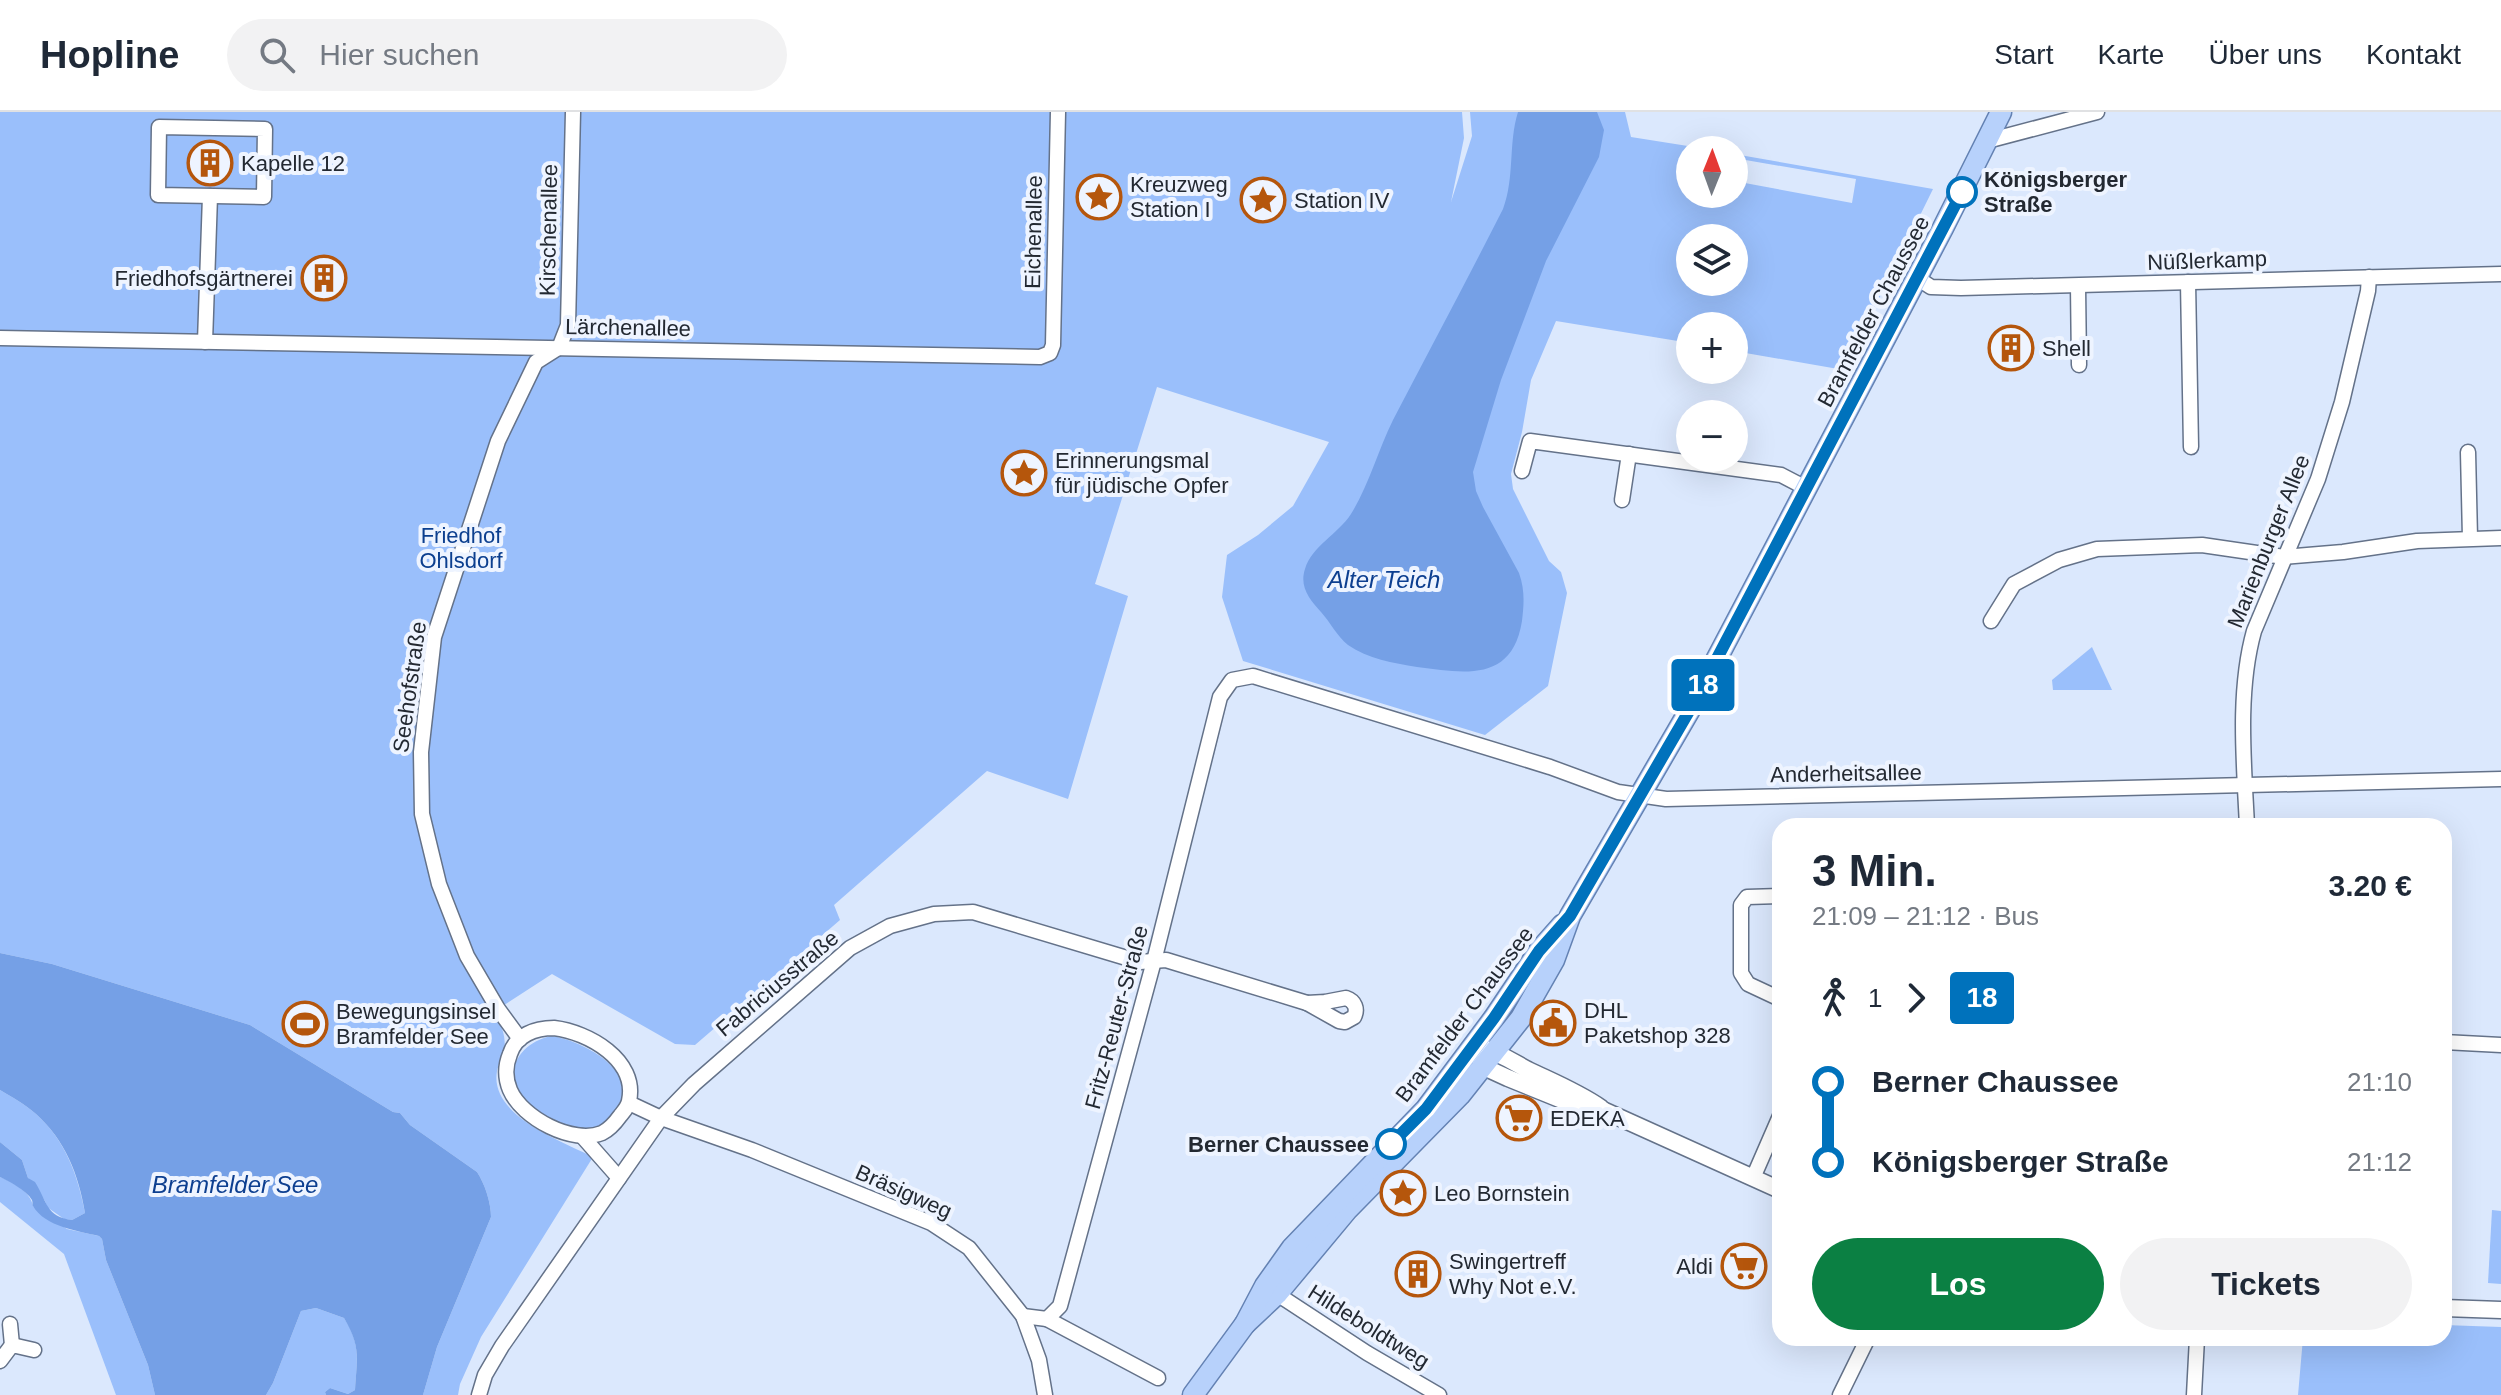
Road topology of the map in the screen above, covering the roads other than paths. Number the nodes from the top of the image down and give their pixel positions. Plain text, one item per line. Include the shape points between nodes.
1 (211, 112) edge
2 (573, 112) edge
3 (1058, 112) edge
4 (2001, 112) edge
5 (2097, 112) edge
6 (211, 128) junction
7 (1987, 141) junction
8 (210, 196) junction
9 (2501, 274) edge
10 (2369, 277) junction
11 (1917, 278) junction
12 (2188, 282) junction
13 (2078, 286) junction
14 (0, 338) edge
15 (205, 342) junction
16 (559, 348) junction
17 (1050, 353) joint
18 (2079, 365) dead end
19 (2191, 447) dead end
20 (2468, 452) dead end
21 (1629, 454) junction
22 (1522, 471) dead end
23 (1806, 488) junction
24 (1622, 500) dead end
25 (2470, 538) junction
26 (2501, 538) edge
27 (2284, 557) junction
28 (1991, 621) dead end
29 (1220, 697) joint
30 (2501, 779) edge
31 (2245, 786) junction
32 (1641, 796) junction
33 (2247, 818) edge
34 (1772, 896) edge
35 (1570, 916) junction
36 (1154, 961) junction
37 (1772, 995) edge
38 (1307, 1003) dead end
39 (520, 1039) junction
40 (2452, 1042) edge
41 (1474, 1045) junction
42 (2501, 1045) edge
43 (1490, 1059) junction
44 (629, 1103) junction
45 (661, 1118) junction
46 (1772, 1134) edge
47 (582, 1136) junction
48 (619, 1178) junction
49 (1753, 1178) junction
50 (1772, 1186) edge
51 (1277, 1294) junction
52 (2452, 1308) edge
53 (2501, 1310) edge
54 (1023, 1316) junction
55 (1047, 1319) junction
56 (10, 1324) dead end
57 (1245, 1324) junction
58 (12, 1345) junction
59 (1864, 1346) edge
60 (2197, 1346) edge
61 (34, 1350) dead end
62 (0, 1361) edge
63 (1158, 1378) dead end
64 (479, 1395) edge
65 (1045, 1395) edge
66 (1193, 1395) edge
67 (1439, 1395) edge
68 (1840, 1395) edge
69 (2194, 1395) edge

1 - 6 street
2 - 16 street, Kirschenallee via 568,325
3 - 17 street, Eichenallee
4 - 7 main road, Bramfelder Chaussee
5 - 7 street
6 - 8 street via 159,127 158,195
6 - 8 street via 265,129 265,143 264,197
7 - 11 main road, Bramfelder Chaussee
8 - 15 street
9 - 10 street, Nüßlerkamp
10 - 12 street, Nüßlerkamp
10 - 27 street, Marienburger Allee via 2330,441
11 - 13 street, Nüßlerkamp via 1931,287
11 - 23 main road, Bramfelder Chaussee
12 - 13 street, Nüßlerkamp
12 - 19 street
13 - 18 street
14 - 15 street, Lärchenallee
15 - 16 street, Lärchenallee
16 - 17 street, Lärchenallee via 1040,357
16 - 39 street, Seehofstraße via 536,362 498,441 434,637 421,752 422,814 439,884 467,956
20 - 25 street
21 - 22 street via 1530,441
21 - 23 street via 1781,475
21 - 24 street
23 - 32 main road, Bramfelder Chaussee
25 - 26 street
25 - 27 street
27 - 28 street via 2192,545 2085,552 2014,584
27 - 31 street, Marienburger Allee via 2249,652 2244,685
29 - 32 street, Anderheitsallee via 1232,680 1253,676
29 - 36 street, Fritz-Reuter-Straße
30 - 31 street, Anderheitsallee
31 - 32 street, Anderheitsallee
31 - 33 street, Marienburger Allee
32 - 35 main road, Bramfelder Chaussee
34 - 37 street via 1747,897 1741,905 1741,973 1748,984
35 - 41 main road, Bramfelder Chaussee
35 - 43 main road, Bramfelder Chaussee via 1554,960
36 - 38 street, Fabriciusstraße via 1166,960
36 - 45 street, Fabriciusstraße via 1140,962 973,912 934,914 890,926 850,948 813,978
36 - 55 street, Fritz-Reuter-Straße via 1060,1306
39 - 44 street via 537,1030 561,1029 608,1051 627,1075
39 - 47 street via 506,1067 512,1094 546,1124
40 - 42 street
41 - 43 street
41 - 57 main road, Bramfelder Chaussee via 1426,1109 1292,1248
43 - 49 street via 1577,1106 1605,1111
43 - 51 main road, Bramfelder Chaussee via 1347,1210
44 - 45 street, Bräsigweg
44 - 47 street via 610,1128
45 - 48 street, Fabriciusstraße
45 - 54 street, Bräsigweg via 931,1223 969,1248
46 - 49 street
47 - 48 street
48 - 64 street, Fabriciusstraße via 502,1346
49 - 50 street
51 - 57 main road, Bramfelder Chaussee
51 - 67 street, Hildeboldtweg
52 - 53 street
54 - 55 street
54 - 65 street, Bräsigweg
55 - 63 street
56 - 58 street
57 - 66 main road, Bramfelder Chaussee
58 - 61 street
58 - 62 street
59 - 68 street
60 - 69 street

